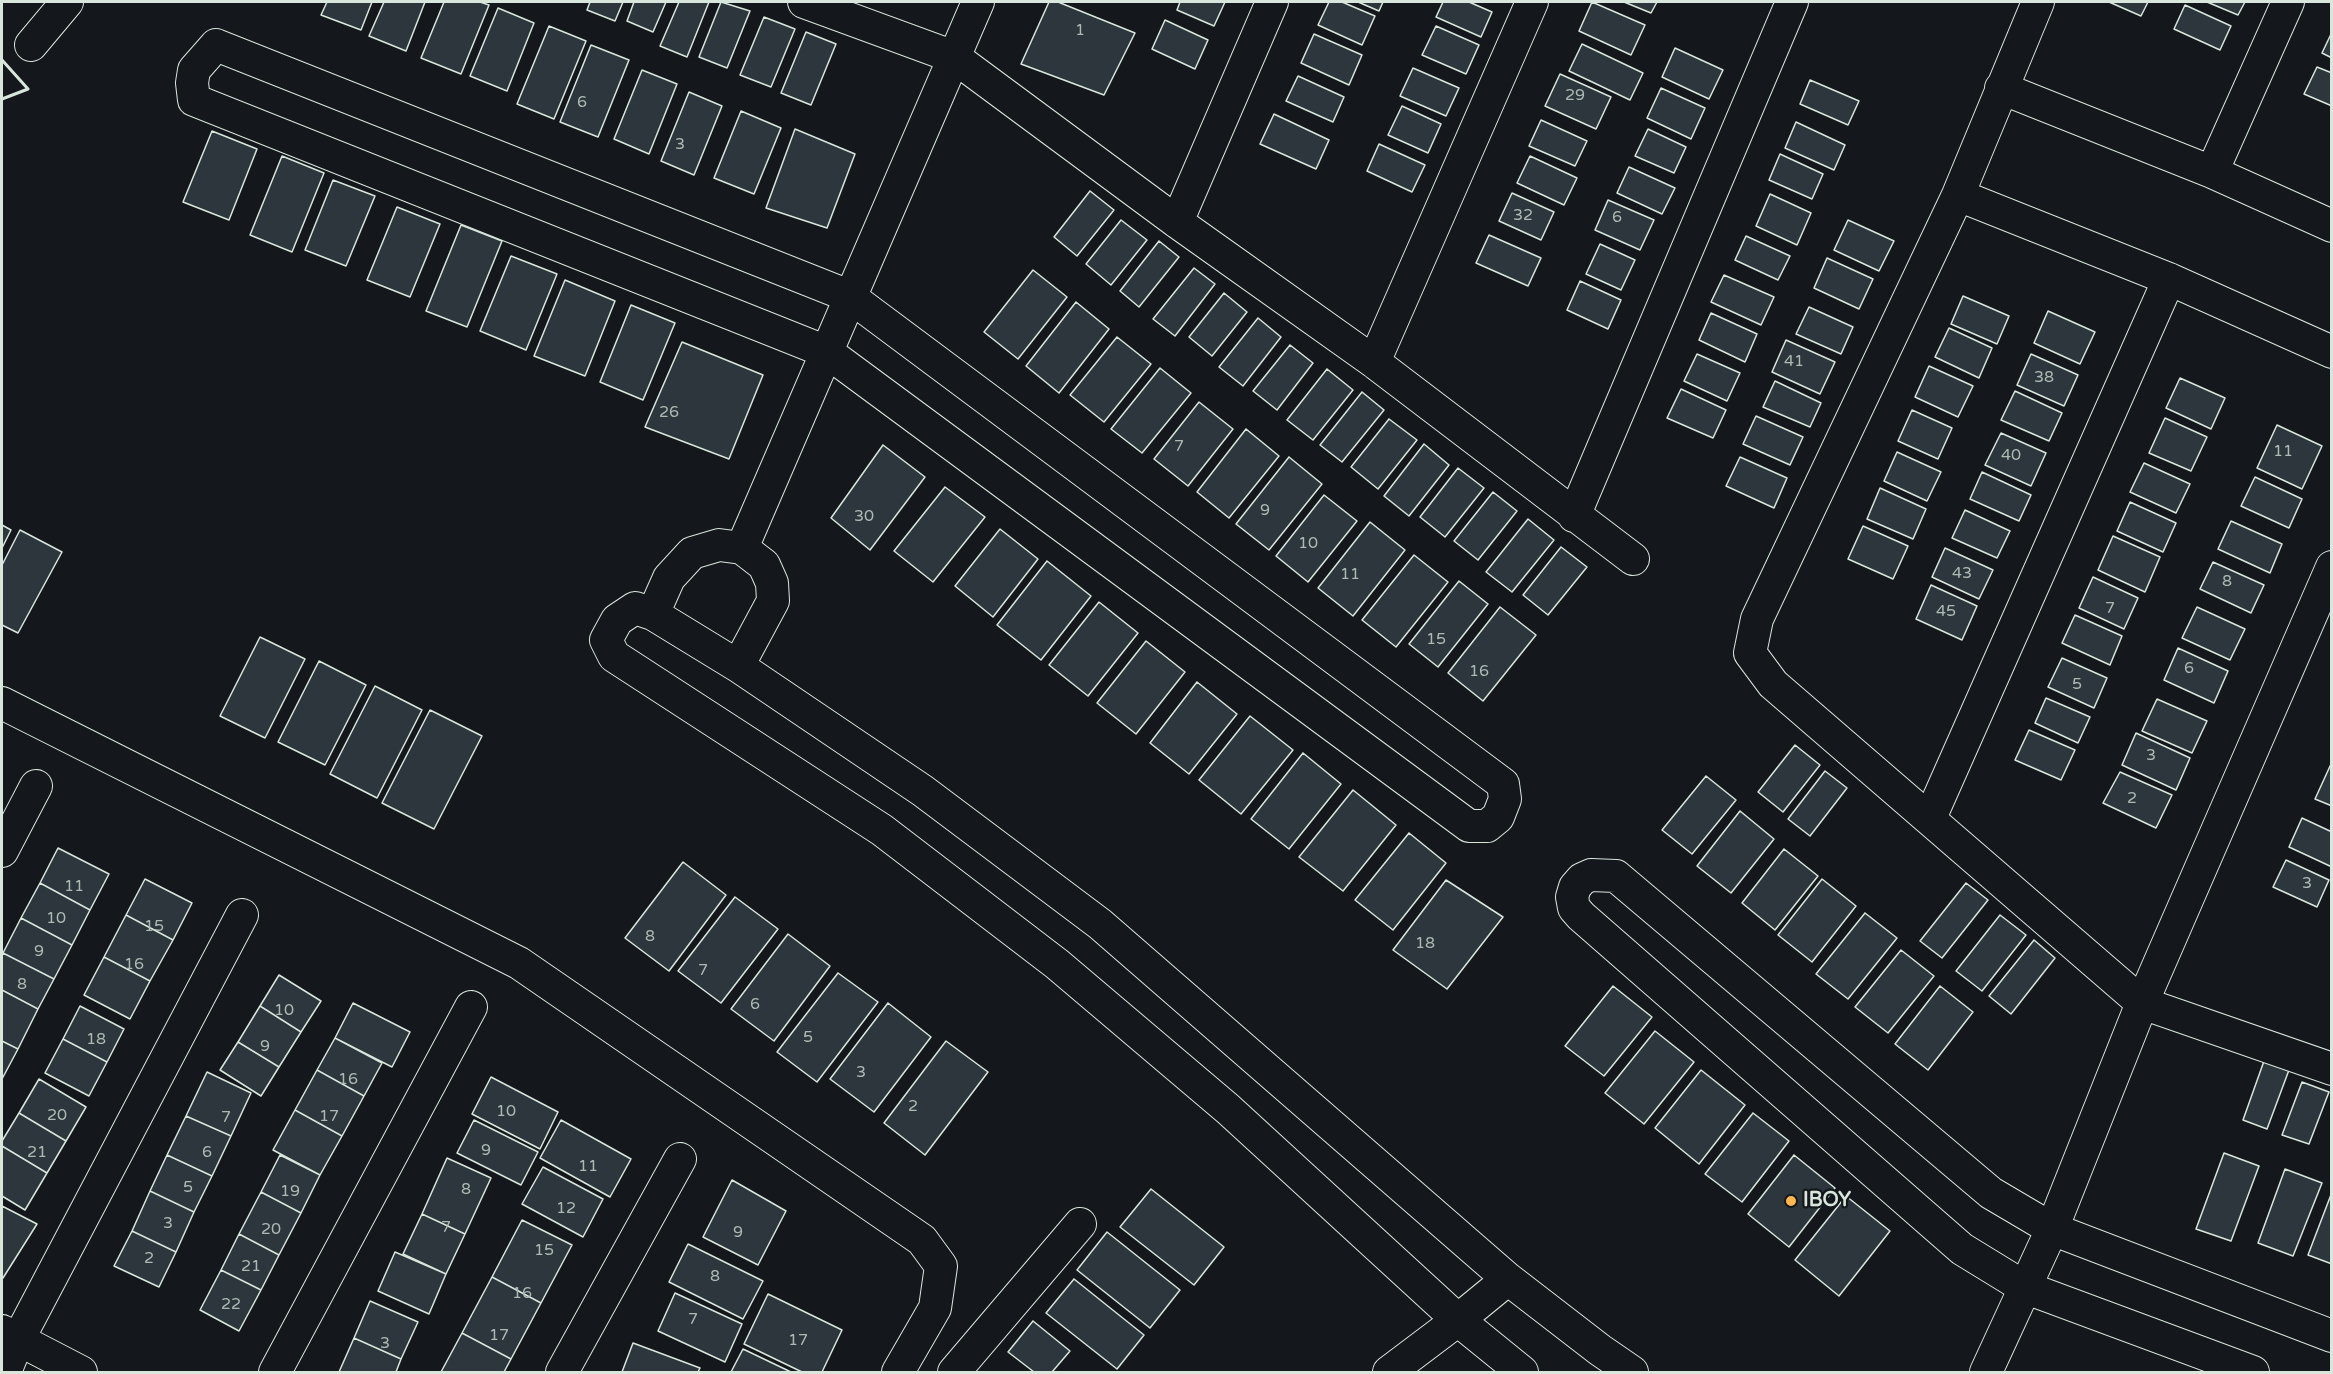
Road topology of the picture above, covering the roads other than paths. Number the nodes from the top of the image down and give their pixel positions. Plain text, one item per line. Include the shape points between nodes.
1 (67, 2) edge
2 (804, 2) edge
3 (978, 2) edge
4 (1272, 2) edge
5 (1532, 2) edge
6 (1792, 2) edge
7 (2038, 2) edge
8 (2288, 2) edge
9 (31, 45) dead end
10 (954, 57) junction
11 (2001, 88) junction
12 (2212, 172) junction
13 (1958, 195) junction
14 (1177, 222) junction
15 (2331, 226) edge
16 (2169, 279) junction
17 (849, 296) junction
18 (827, 352) junction
19 (2331, 352) edge
20 (1374, 362) junction
21 (1574, 516) junction
22 (742, 548) junction
23 (1633, 559) dead end
24 (2331, 567) edge
25 (653, 614) junction
26 (738, 666) junction
27 (2, 703) edge
28 (36, 786) dead end
29 (1930, 818) junction
30 (2, 851) edge
31 (242, 915) dead end
32 (2142, 1003) junction
33 (471, 1007) dead end
34 (2331, 1069) edge
35 (680, 1159) dead end
36 (1080, 1224) dead end
37 (2052, 1229) junction
38 (1508, 1279) junction
39 (2024, 1287) junction
40 (1458, 1320) junction
41 (10, 1336) edge
42 (2331, 1336) edge
43 (5, 1372) edge
44 (81, 1372) edge
45 (275, 1372) edge
46 (562, 1372) edge
47 (898, 1372) edge
48 (954, 1372) edge
49 (1389, 1372) edge
50 (1522, 1372) edge
51 (1632, 1372) edge
52 (1986, 1372) edge
53 (2253, 1372) edge

1 - 9 street
2 - 10 street
3 - 10 street
4 - 14 street
5 - 20 street
6 - 21 street
7 - 11 street
8 - 12 street
10 - 14 street
10 - 17 street
11 - 12 street
11 - 13 street
12 - 15 street
13 - 16 street
13 - 29 street via 1757,619 1750,653 1773,684
14 - 20 street
16 - 19 street
16 - 29 street
17 - 18 street
17 - 18 street via 216,45 194,70 194,100
17 - 18 street via 1503,784 1505,799 1498,817 1487,826 1469,826
18 - 22 street
20 - 21 street
21 - 23 street
22 - 25 street via 719,545 692,553 669,578
22 - 26 street via 764,565 772,583 773,601
24 - 32 street
25 - 26 street
25 - 40 street via 635,608 616,620 606,640 614,656 882,830 1057,964 1228,1109
26 - 38 street via 923,790 1100,924
27 - 47 street via 519,963 922,1240 941,1266 935,1308
28 - 30 street
29 - 32 street
31 - 41 street
32 - 34 street
32 - 37 street
33 - 45 street
35 - 46 street
36 - 48 street
37 - 39 street
37 - 39 street via 1991,1193 1616,876 1591,875 1575,887 1574,908 1581,916 1962,1249
37 - 42 street
38 - 40 street
38 - 51 street
39 - 52 street
39 - 53 street
40 - 49 street
40 - 50 street
41 - 43 street
41 - 44 street

